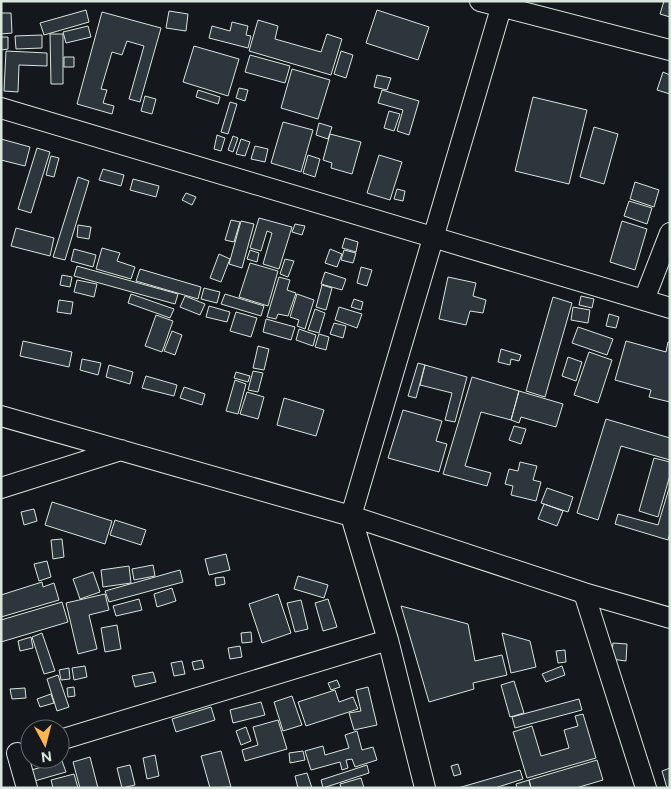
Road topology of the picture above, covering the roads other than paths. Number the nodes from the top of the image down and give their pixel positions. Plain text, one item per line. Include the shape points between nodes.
1 (480, 1) edge
2 (501, 8) junction
3 (670, 50) edge
4 (1, 108) edge
5 (670, 232) edge
6 (435, 236) junction
7 (644, 300) junction
8 (670, 308) edge
9 (1, 416) edge
10 (121, 450) junction
11 (1, 488) edge
12 (351, 516) junction
13 (584, 592) junction
14 (670, 618) edge
15 (388, 640) junction
16 (70, 737) edge
17 (16, 754) edge
18 (27, 788) edge
19 (426, 788) edge
20 (646, 788) edge

1 - 2 street
2 - 3 street
2 - 6 street
4 - 6 street
5 - 7 street
6 - 7 street
6 - 12 street
7 - 8 street
9 - 10 street
10 - 11 street
10 - 12 street
12 - 13 street
12 - 15 street
13 - 14 street
13 - 20 street
15 - 16 street
15 - 19 street
17 - 18 street

